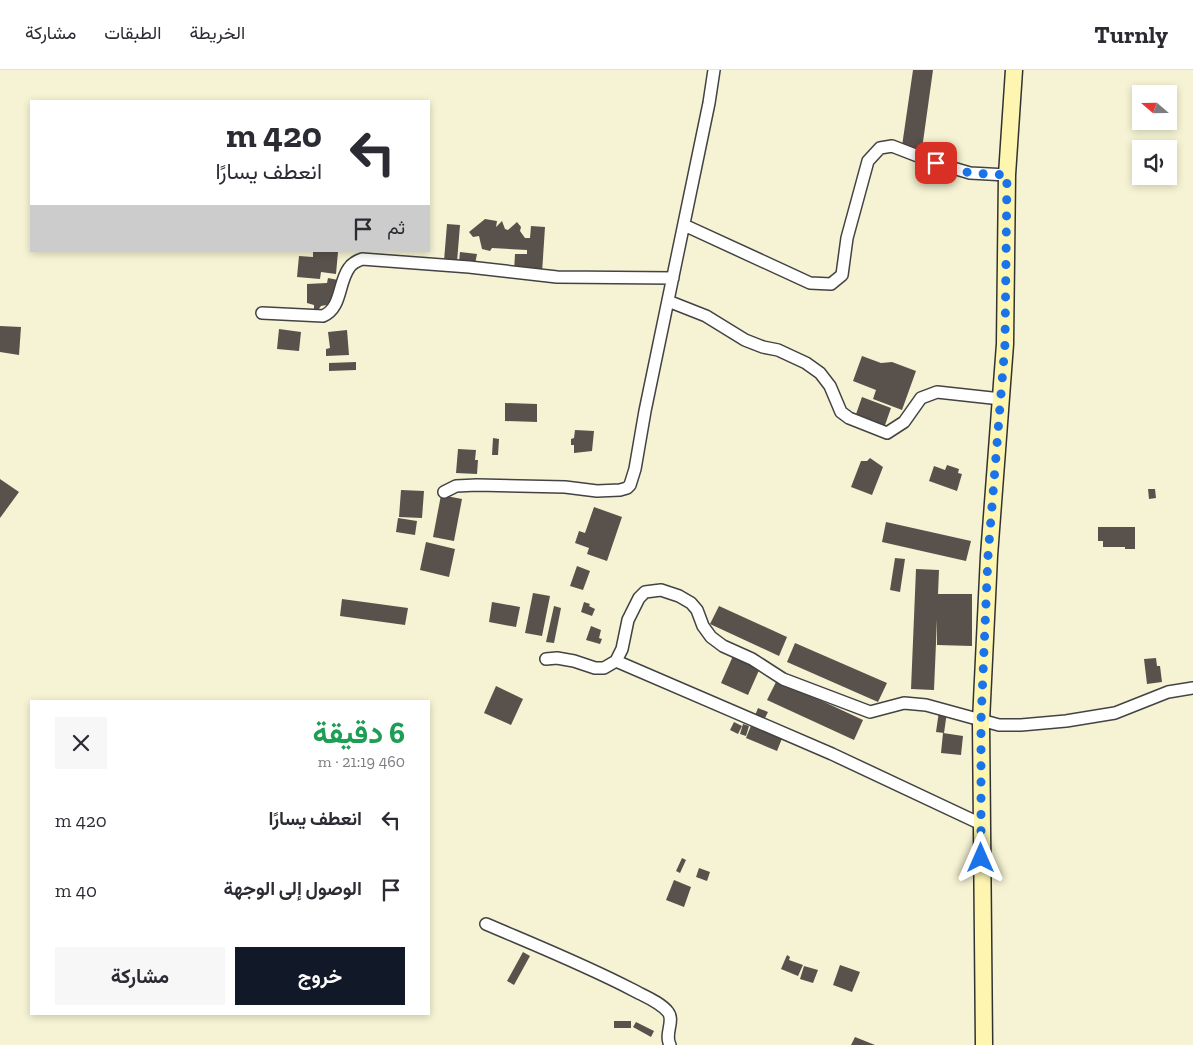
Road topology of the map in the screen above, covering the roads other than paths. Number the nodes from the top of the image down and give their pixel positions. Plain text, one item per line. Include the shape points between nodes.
1 (714, 70) edge
2 (1014, 70) edge
3 (1007, 175) junction
4 (684, 225) junction
5 (673, 278) junction
6 (668, 301) junction
7 (262, 313) dead end
8 (1001, 398) junction
9 (444, 492) dead end
10 (546, 659) dead end
11 (616, 661) junction
12 (1193, 688) edge
13 (981, 721) junction
14 (981, 824) junction
15 (486, 924) dead end
16 (670, 1045) edge
17 (984, 1045) edge

1 - 4 street
2 - 3 street
3 - 4 street via 970,173 892,146 880,148 868,161 847,238 842,274 830,284 810,283
3 - 8 street via 1005,344
4 - 5 street
5 - 6 street
5 - 7 street via 557,277 469,266 362,259 348,268 330,313 323,316
6 - 8 street via 706,316 745,340 806,363 830,386 841,412 887,433 904,422 921,398 937,392
6 - 9 street via 635,469 627,488 597,491 477,485 456,486
8 - 13 street via 988,556
10 - 11 street via 574,661 595,668 604,668
11 - 13 street via 628,620 639,598 645,592 661,590 691,604 711,637 723,646 792,683 870,712 904,703
11 - 14 street via 832,754
12 - 13 street via 1168,692 1115,713 1066,721 999,725
13 - 14 street
14 - 17 street
15 - 16 street via 611,977 656,1002 669,1013 667,1038

